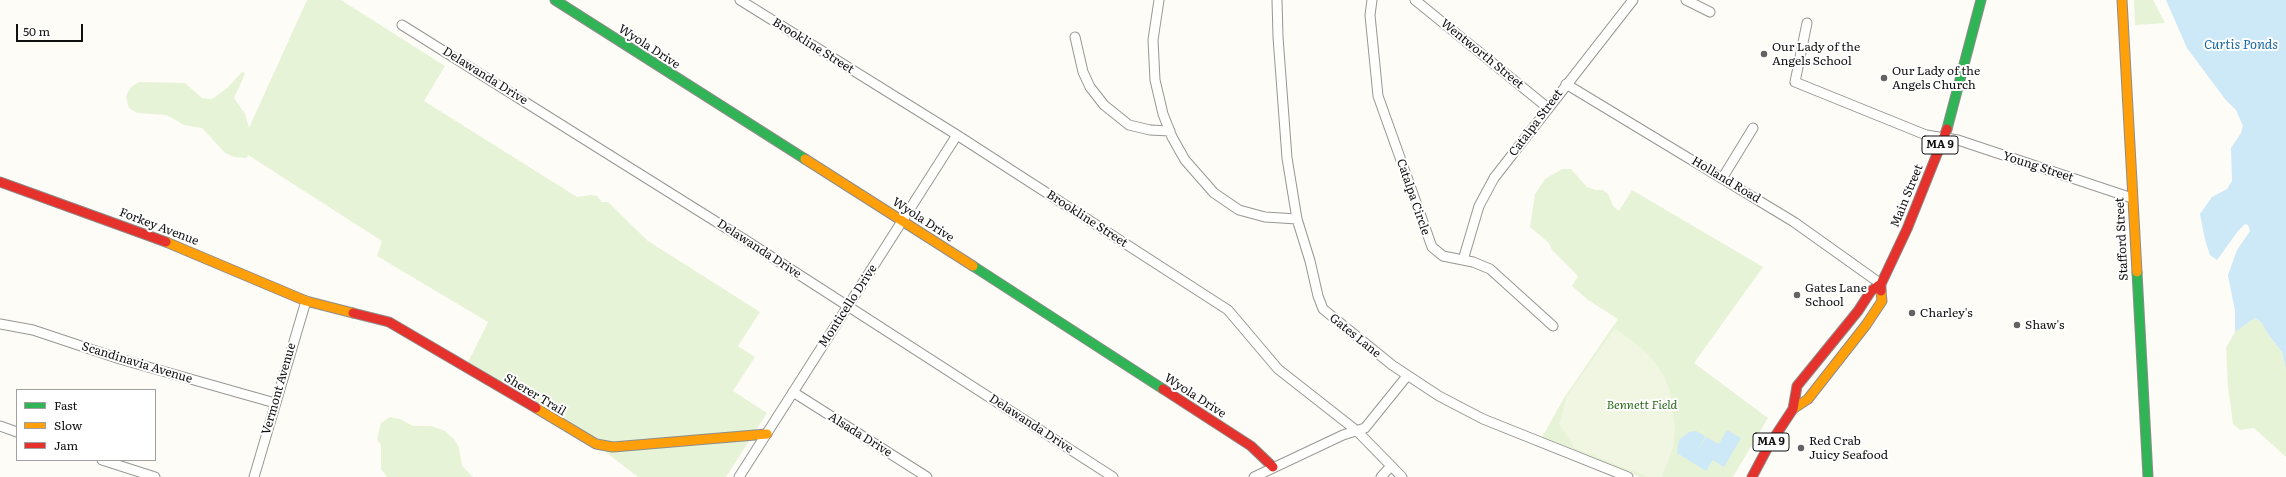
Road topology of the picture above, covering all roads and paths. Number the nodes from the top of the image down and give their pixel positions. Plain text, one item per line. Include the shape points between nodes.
1 (555, 0) edge
2 (740, 0) edge
3 (1159, 0) edge
4 (1278, 0) edge
5 (1372, 0) edge
6 (1415, 0) edge
7 (1633, 0) edge
8 (1686, 0) edge
9 (1981, 0) edge
10 (2122, 0) edge
11 (1710, 12) dead end
12 (1807, 23) dead end
13 (402, 25) dead end
14 (1075, 37) dead end
15 (1566, 84) junction
16 (1548, 108) junction
17 (1752, 128) dead end
18 (1170, 131) junction
19 (957, 135) junction
20 (1943, 137) junction
21 (1723, 177) junction
22 (0, 182) edge
23 (2132, 198) junction
24 (1297, 219) junction
25 (903, 221) junction
26 (1463, 260) junction
27 (1881, 284) junction
28 (306, 301) junction
29 (847, 306) junction
30 (0, 324) edge
31 (1553, 326) dead end
32 (1407, 376) junction
33 (793, 392) junction
34 (275, 403) junction
35 (1792, 409) junction
36 (0, 426) edge
37 (1357, 431) junction
38 (16, 432) edge
39 (767, 434) junction
40 (105, 461) edge
41 (1391, 466) junction
42 (1273, 467) junction
43 (155, 477) edge
44 (254, 477) edge
45 (739, 477) edge
46 (927, 477) edge
47 (1113, 477) edge
48 (1254, 477) edge
49 (1381, 477) edge
50 (1402, 477) edge
51 (1628, 477) edge
52 (1752, 477) edge
53 (2148, 477) edge

1 - 25 main road, Wyola Drive
2 - 19 street, Brookline Street
3 - 18 street via 1153,40 1154,69 1160,102
4 - 24 street, Gates Lane via 1278,37 1287,158
5 - 26 street, Catalpa Circle via 1370,15 1378,96 1428,240 1443,256
6 - 16 street, Wentworth Street
7 - 15 street, Catalpa Street
8 - 11 street
9 - 20 main road, Main Street / MA 9 via 1948,127
10 - 23 main road, Stafford Street
12 - 20 street, Young Street via 1795,82 1926,135
13 - 29 street, Delawanda Drive
14 - 18 street via 1083,72 1104,106 1129,125
15 - 16 street, Catalpa Street
15 - 21 street, Holland Road
16 - 26 street, Catalpa Street via 1487,189 1479,206
17 - 21 street
18 - 24 street via 1180,153 1194,172 1229,204 1251,215
19 - 25 street, Monticello Drive
19 - 37 street, Brookline Street via 1228,310 1278,369
20 - 23 street, Young Street
20 - 27 main road, Main Street / MA 9 via 1907,229
21 - 27 street, Holland Road via 1794,222
22 - 28 main road, Forkey Avenue via 152,236
23 - 53 main road, Stafford Street
24 - 32 street, Gates Lane via 1318,296 1324,309 1334,320
25 - 29 street, Monticello Drive
25 - 42 main road, Wyola Drive via 1251,446
26 - 31 street, Catalpa Circle via 1478,263 1495,272
27 - 35 main road, Main Street / MA 9 via 1871,291 1858,311 1797,386
27 - 35 main road, Main Street / MA 9 via 1882,301 1871,319 1808,399
28 - 34 street, Vermont Avenue
28 - 39 main road, Sherer Trail via 396,325 596,444 651,444
29 - 33 street, Monticello Drive
29 - 47 street, Delawanda Drive
30 - 34 street, Scandinavia Avenue via 33,330 120,359
32 - 37 street via 1365,428
32 - 51 street, Gates Lane via 1483,419
33 - 39 street, Monticello Drive
33 - 46 street, Alsada Drive
34 - 44 street, Vermont Avenue
35 - 52 main road, Main Street / MA 9
36 - 38 street
37 - 41 street, Brookline Street
37 - 42 street
39 - 45 street, Monticello Drive
40 - 43 street
41 - 49 street
41 - 50 street, Brookline Street
42 - 48 street

